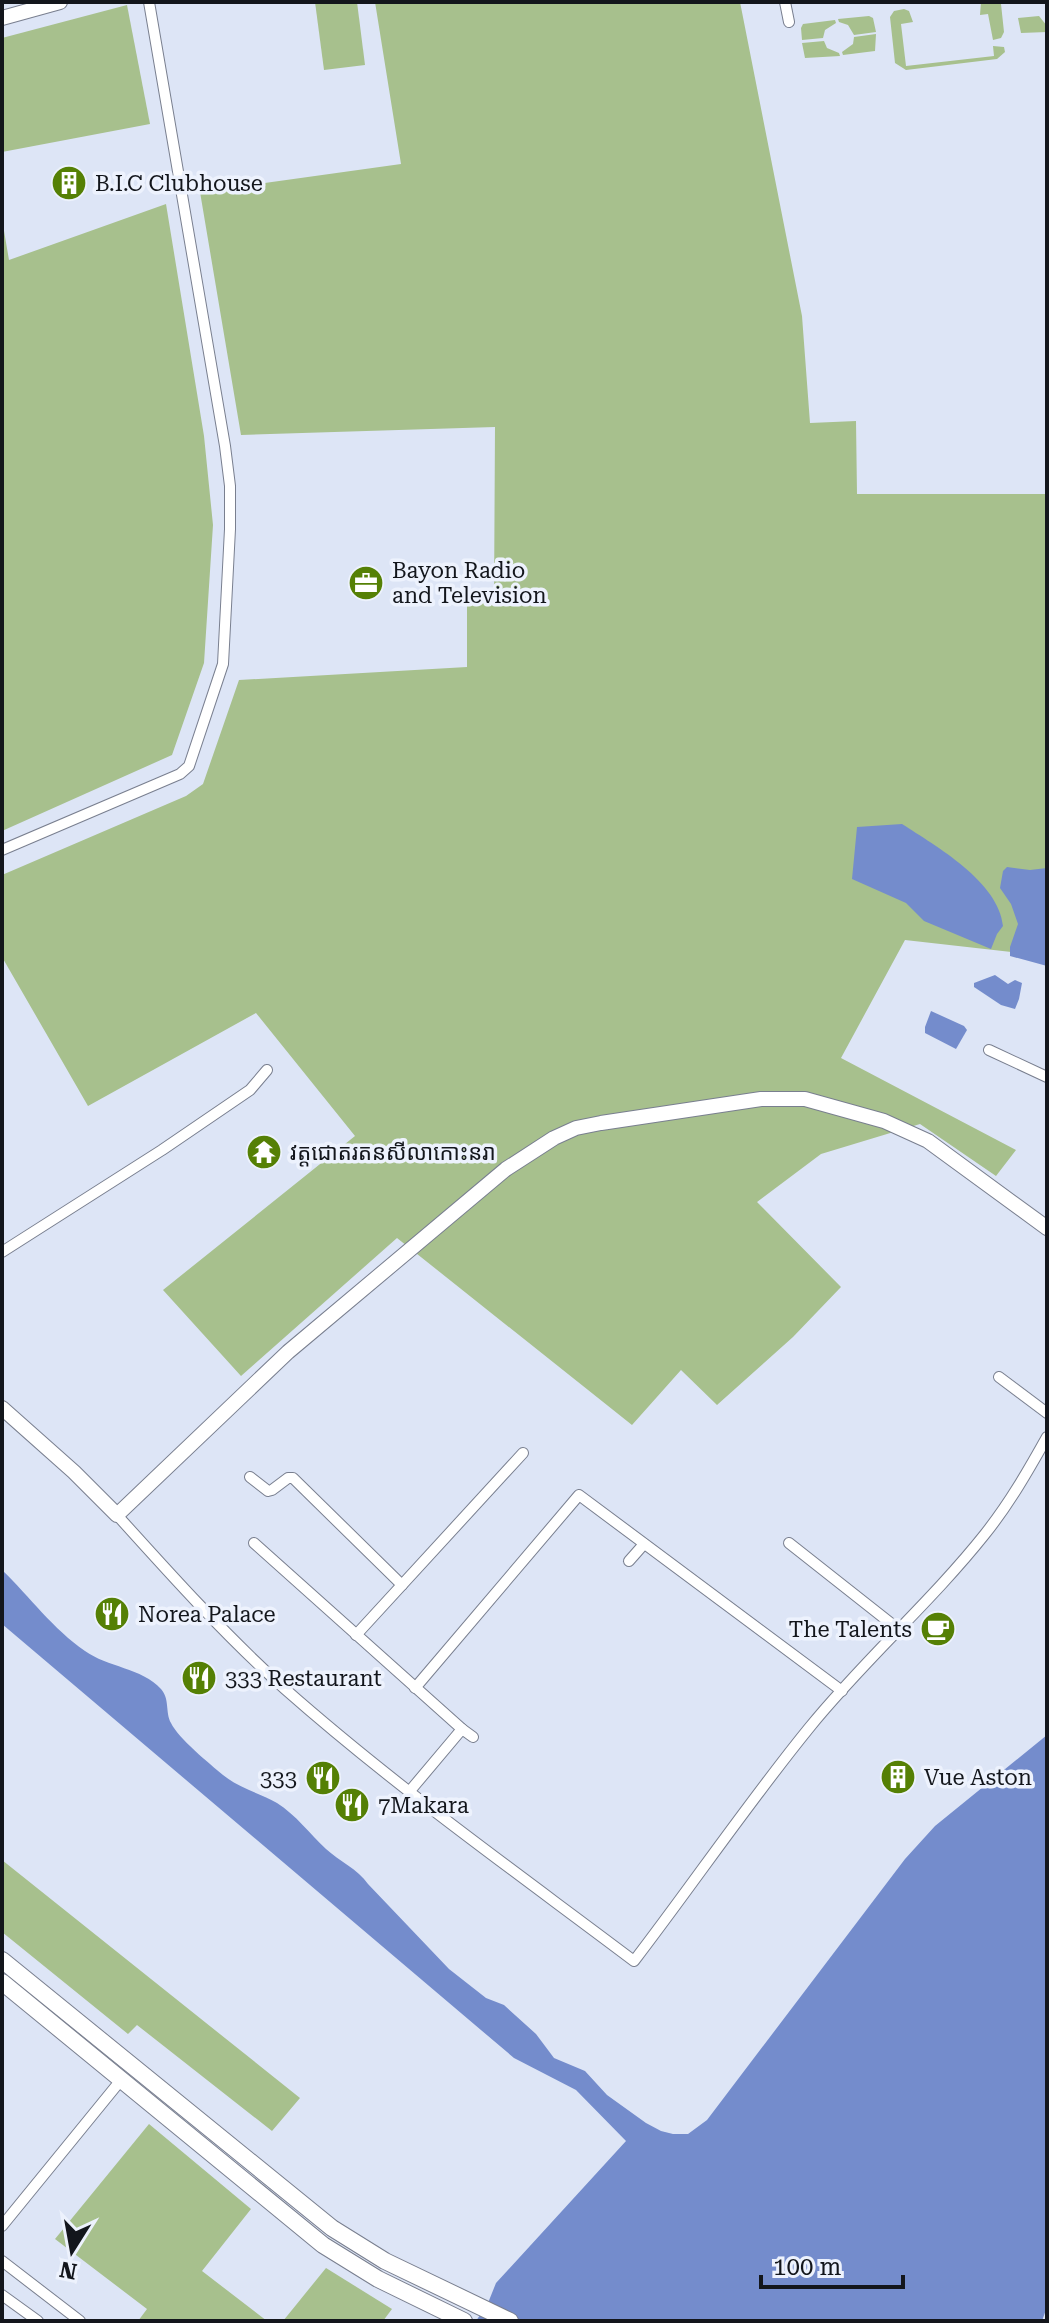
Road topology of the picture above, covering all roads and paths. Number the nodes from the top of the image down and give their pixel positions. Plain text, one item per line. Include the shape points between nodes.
1 (60, 2) edge
2 (149, 2) edge
3 (785, 2) edge
4 (2, 18) edge
5 (789, 22) dead end
6 (2, 850) edge
7 (989, 1050) dead end
8 (267, 1070) dead end
9 (1047, 1077) edge
10 (1047, 1228) edge
11 (2, 1252) edge
12 (999, 1377) dead end
13 (2, 1408) edge
14 (1047, 1413) edge
15 (1047, 1437) edge
16 (523, 1453) dead end
17 (250, 1477) dead end
18 (117, 1515) junction
19 (254, 1543) dead end
20 (789, 1543) dead end
21 (644, 1544) junction
22 (629, 1561) dead end
23 (402, 1585) junction
24 (898, 1629) junction
25 (356, 1635) junction
26 (415, 1688) junction
27 (842, 1691) junction
28 (462, 1729) junction
29 (473, 1737) dead end
30 (409, 1792) junction
31 (2, 1960) edge
32 (2, 1982) edge
33 (121, 2080) junction
34 (2, 2226) edge
35 (2, 2261) edge
36 (5, 2295) edge
37 (38, 2321) edge
38 (80, 2321) edge
39 (464, 2321) edge
40 (510, 2321) edge

1 - 4 street
2 - 6 street via 230,486 223,664 189,766 180,774
3 - 5 street
7 - 9 street
8 - 11 street via 250,1090
10 - 18 street via 928,1141 884,1121 805,1099 761,1099 576,1128 506,1169 288,1352
12 - 14 street
13 - 18 street
15 - 24 street via 985,1534
16 - 23 street
17 - 23 street via 268,1491 293,1478
18 - 30 street via 251,1657
19 - 25 street
20 - 24 street
21 - 22 street
21 - 26 street via 579,1495
21 - 27 street
23 - 25 street
24 - 27 street
25 - 26 street
26 - 28 street
27 - 30 street via 809,1727 634,1961
28 - 29 street
28 - 30 street
31 - 40 main road via 307,2209 406,2272
32 - 33 main road
33 - 34 street
33 - 39 main road via 323,2245
35 - 38 street
36 - 37 street

